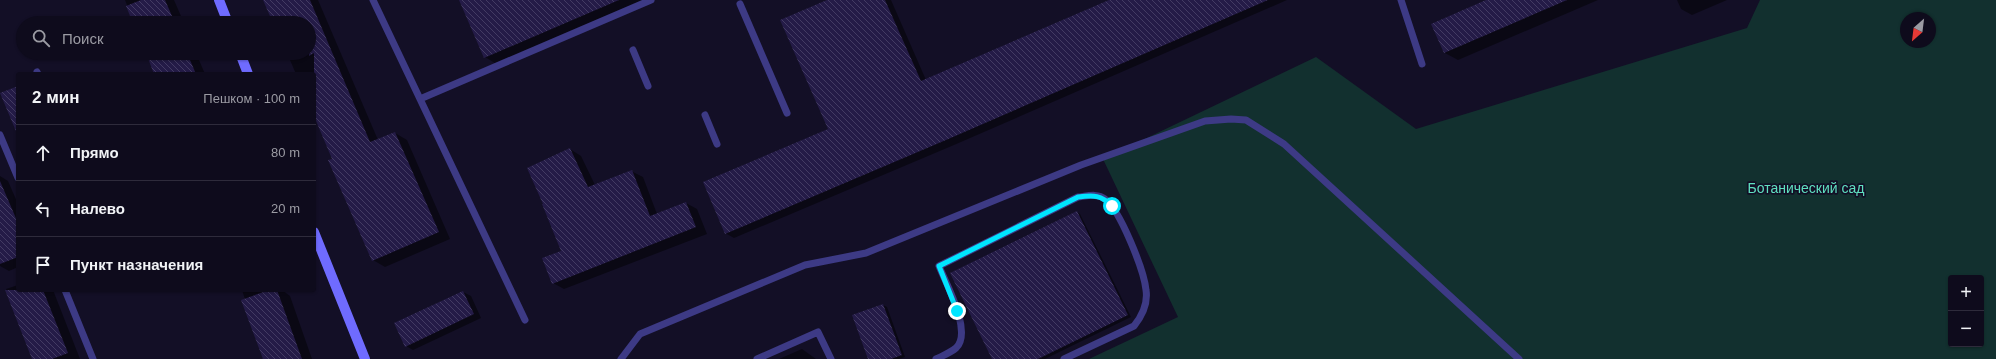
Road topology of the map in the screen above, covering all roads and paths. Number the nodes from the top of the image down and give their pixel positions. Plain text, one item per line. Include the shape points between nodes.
1 (219, 0) edge
2 (373, 0) edge
3 (651, 0) edge
4 (1401, 0) edge
5 (740, 4) dead end
6 (225, 16) edge
7 (633, 50) dead end
8 (243, 60) edge
9 (1422, 64) dead end
10 (247, 72) edge
11 (648, 86) dead end
12 (420, 99) junction
13 (787, 113) dead end
14 (705, 115) dead end
15 (0, 135) edge
16 (717, 144) dead end
17 (16, 173) edge
18 (316, 237) edge
19 (67, 292) edge
20 (525, 320) dead end
21 (93, 359) edge
22 (366, 359) edge
23 (621, 359) edge
24 (757, 359) edge
25 (831, 359) edge
26 (936, 359) edge
27 (1064, 359) edge
28 (1520, 359) edge

1 - 6 main road
2 - 12 lane
3 - 12 lane
4 - 9 lane
5 - 13 lane
7 - 11 lane
8 - 10 main road
12 - 20 lane
14 - 16 lane
15 - 17 lane
18 - 22 main road
19 - 21 lane
23 - 28 lane via 640,334 805,264 866,253 1081,165 1205,121 1231,119 1246,120 1284,144
24 - 25 lane via 818,332
26 - 27 lane via 956,348 962,327 939,266 1078,197 1094,195 1104,198 1112,206 1123,227 1141,269 1146,291 1145,307 1134,326

